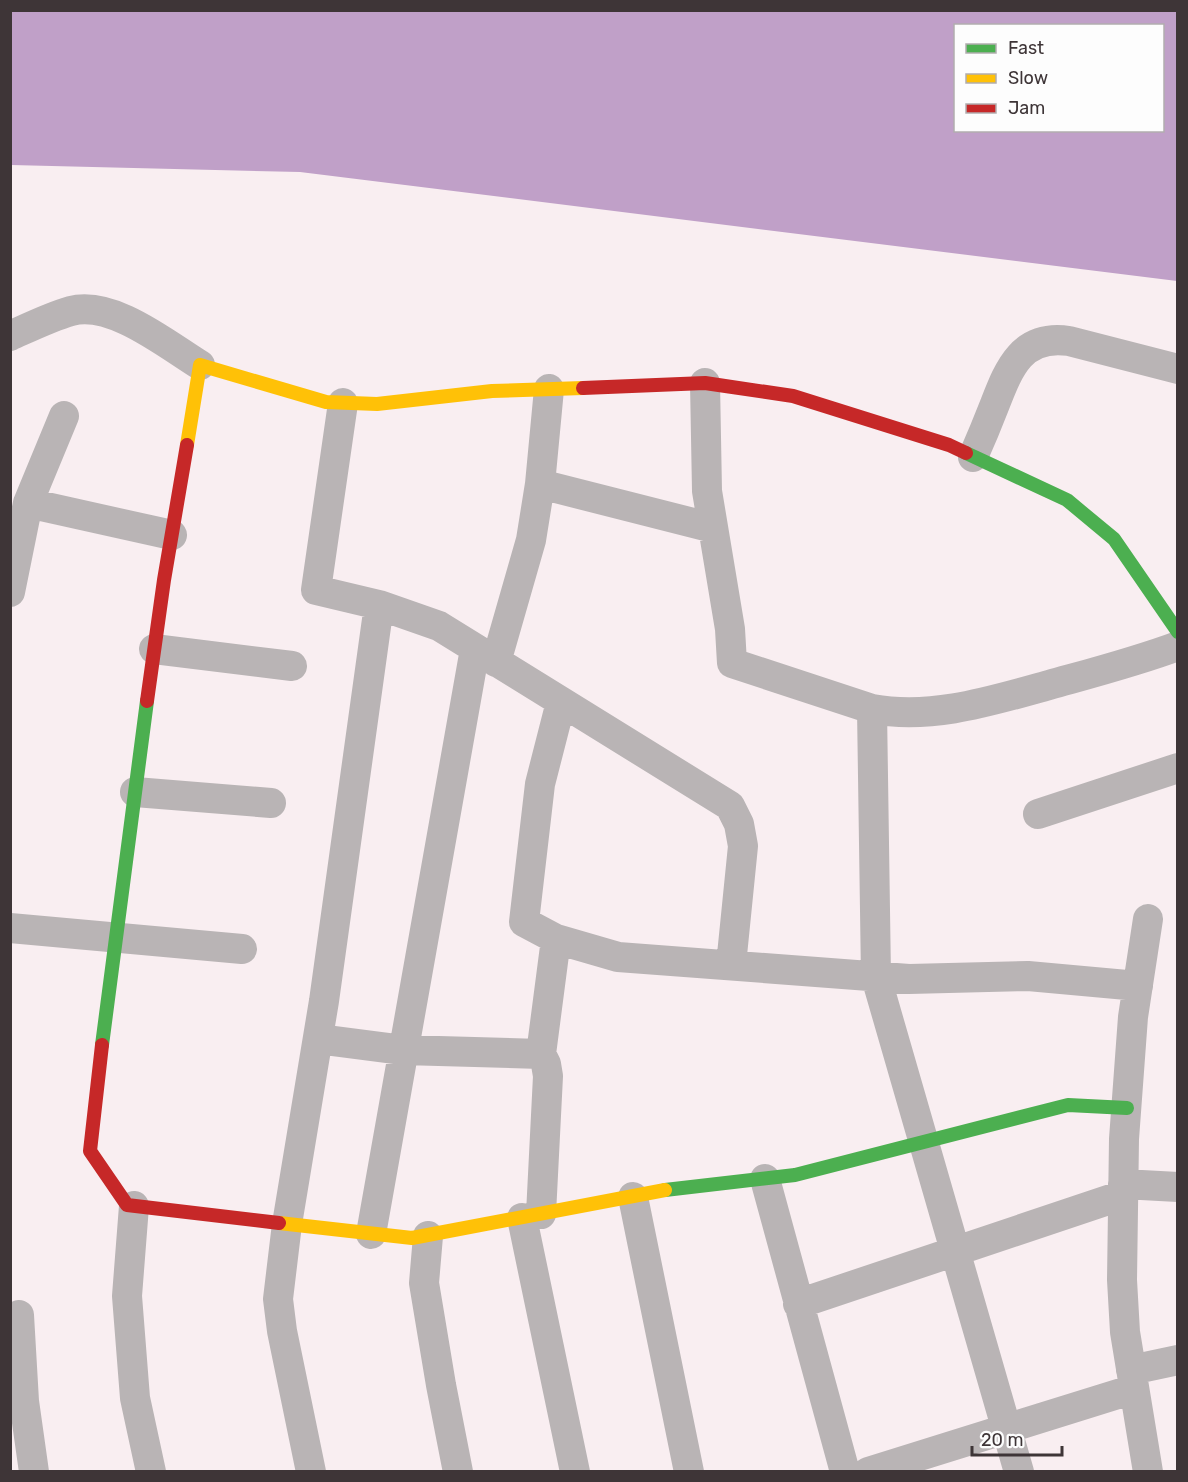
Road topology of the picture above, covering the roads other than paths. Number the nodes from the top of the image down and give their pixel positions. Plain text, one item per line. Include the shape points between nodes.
1 (10, 336) edge
2 (200, 365) junction
3 (1178, 369) edge
4 (705, 383) junction
5 (549, 389) junction
6 (343, 403) junction
7 (64, 416) dead end
8 (974, 457) junction
9 (540, 484) junction
10 (28, 503) junction
11 (713, 528) junction
12 (172, 535) junction
13 (10, 592) edge
14 (379, 605) junction
15 (1178, 632) edge
16 (1178, 646) edge
17 (154, 649) junction
18 (486, 655) junction
19 (291, 666) dead end
20 (561, 702) junction
21 (872, 709) junction
22 (1178, 768) edge
23 (135, 792) junction
24 (271, 803) dead end
25 (1038, 814) dead end
26 (1148, 920) dead end
27 (10, 928) edge
28 (115, 937) junction
29 (556, 939) junction
30 (242, 949) dead end
31 (731, 965) junction
32 (876, 977) junction
33 (1138, 986) junction
34 (318, 1039) junction
35 (403, 1050) junction
36 (541, 1054) junction
37 (1127, 1108) junction
38 (924, 1141) junction
39 (765, 1179) junction
40 (1178, 1187) edge
41 (1123, 1190) junction
42 (633, 1197) junction
43 (134, 1206) junction
44 (532, 1216) junction
45 (286, 1224) junction
46 (371, 1234) junction
47 (428, 1236) junction
48 (955, 1253) junction
49 (798, 1304) junction
50 (19, 1315) dead end
51 (1178, 1360) edge
52 (1133, 1379) junction
53 (1008, 1429) junction
54 (34, 1472) edge
55 (152, 1472) edge
56 (311, 1472) edge
57 (458, 1472) edge
58 (575, 1472) edge
59 (689, 1472) edge
60 (845, 1472) edge
61 (868, 1472) edge
62 (1019, 1472) edge
63 (1148, 1472) edge

1 - 2 street via 72,311 111,312
2 - 6 street via 326,402
2 - 12 street
3 - 8 street via 1069,341 1034,345 1023,351 1008,372
4 - 5 street
4 - 8 street via 793,396 949,445
4 - 11 street via 707,491
5 - 6 street via 377,404
5 - 9 street
6 - 14 street via 316,590
7 - 10 street
8 - 15 street via 1066,500 1114,539
9 - 11 street
9 - 18 street via 531,540
10 - 12 street
10 - 13 street
11 - 21 street via 732,663
12 - 17 street
14 - 18 street via 439,627
14 - 34 street
16 - 21 street via 1138,661 975,705 925,712
17 - 19 street
17 - 23 street
18 - 20 street
18 - 35 street
20 - 29 street via 540,784 525,922
20 - 31 street via 730,806 740,824 743,846
21 - 32 street
22 - 25 street
23 - 24 street
23 - 28 street
26 - 33 street
27 - 28 street
28 - 30 street
28 - 43 street via 90,1151 127,1205
29 - 31 street via 618,957
29 - 36 street
31 - 32 street
32 - 33 street via 1028,976
32 - 38 street
33 - 37 street
34 - 35 street
34 - 45 street
35 - 36 street
35 - 46 street
36 - 44 street via 548,1076
37 - 38 street via 1068,1106
37 - 41 street
38 - 39 street via 795,1175
38 - 48 street
39 - 42 street
39 - 49 street
40 - 41 street
41 - 48 street
41 - 52 street via 1122,1280
42 - 44 street
42 - 59 street
43 - 45 street
43 - 55 street via 128,1296 135,1398
44 - 47 street
44 - 58 street
45 - 46 street
45 - 56 street via 278,1299
46 - 47 street
47 - 57 street via 424,1283
48 - 49 street
48 - 53 street
49 - 60 street
50 - 54 street via 22,1390
51 - 52 street
52 - 53 street
52 - 63 street
53 - 61 street
53 - 62 street

